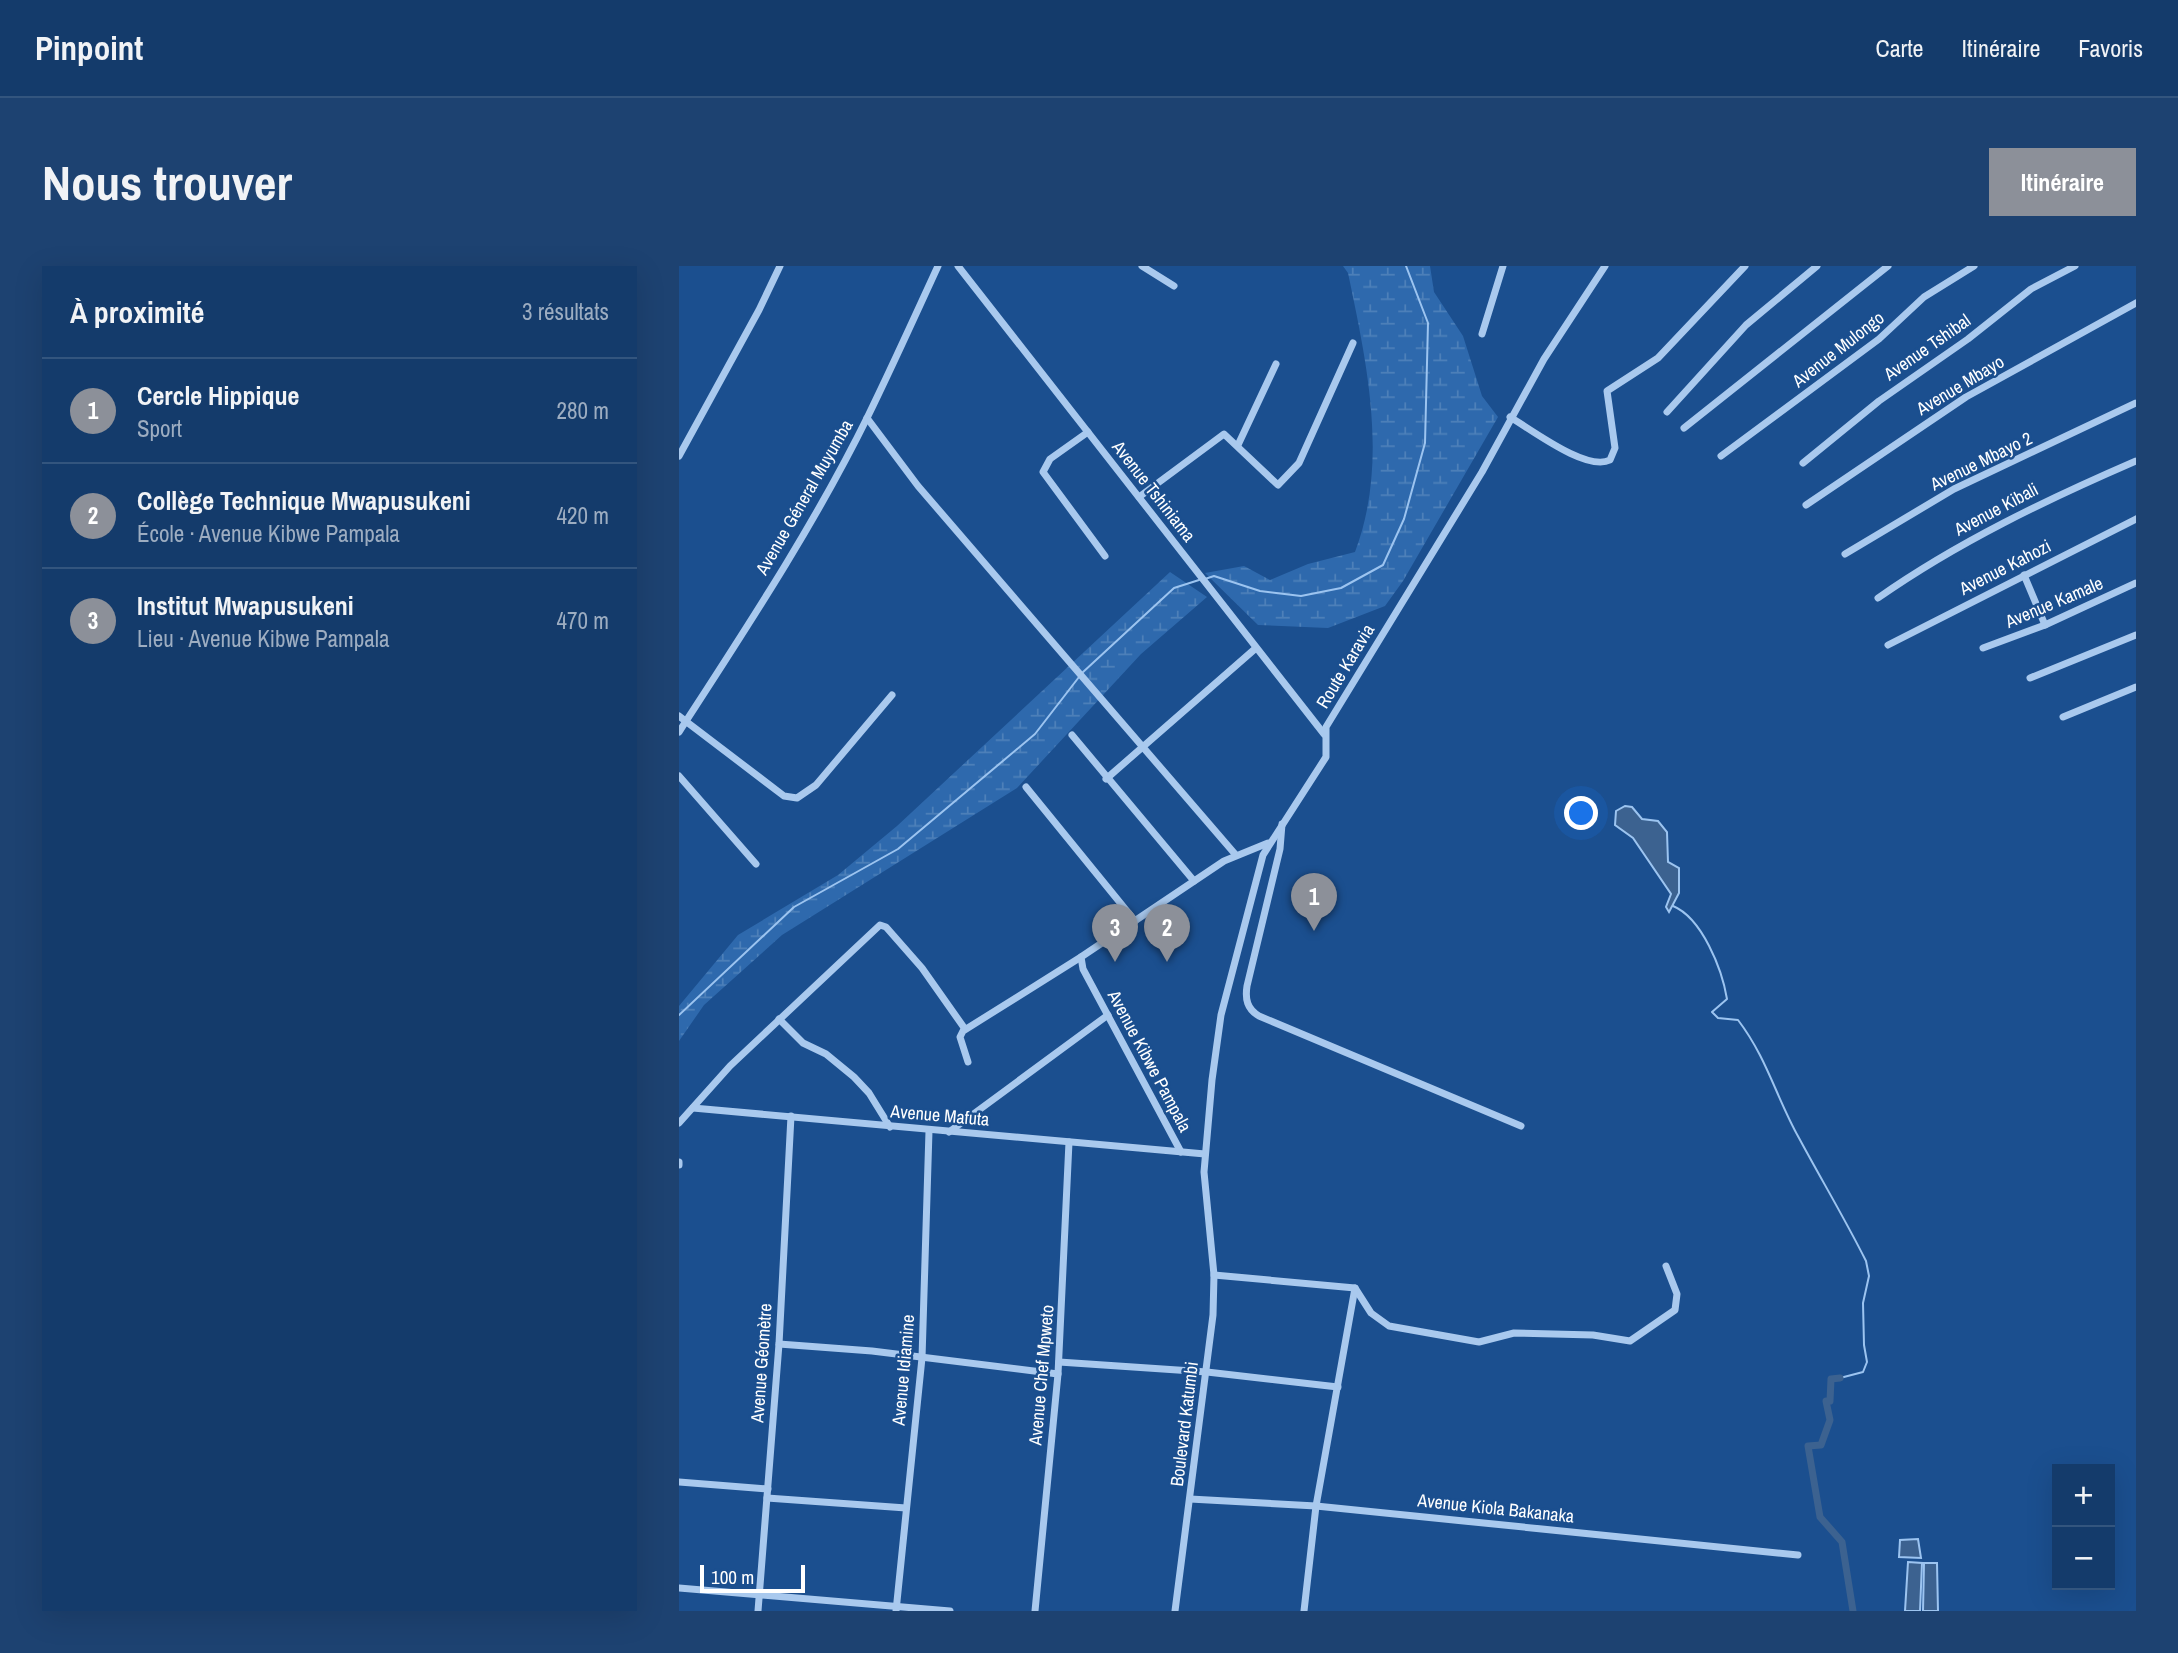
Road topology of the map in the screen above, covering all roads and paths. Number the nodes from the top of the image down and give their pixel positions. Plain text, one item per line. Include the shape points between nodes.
1 (780, 266) edge
2 (938, 266) edge
3 (958, 266) edge
4 (1142, 266) edge
5 (1503, 266) edge
6 (1605, 266) edge
7 (1745, 266) edge
8 (1817, 266) edge
9 (1888, 266) edge
10 (1974, 266) edge
11 (2075, 266) edge
12 (1174, 286) dead end
13 (2136, 303) edge
14 (1482, 334) dead end
15 (1353, 343) dead end
16 (1276, 364) dead end
17 (2136, 403) edge
18 (1667, 412) dead end
19 (1510, 417) junction
20 (867, 418) junction
21 (1684, 428) dead end
22 (1088, 432) junction
23 (1238, 445) junction
24 (679, 456) edge
25 (1721, 456) dead end
26 (2136, 461) edge
27 (1803, 463) dead end
28 (1139, 497) junction
29 (1806, 505) dead end
30 (2136, 519) edge
31 (1845, 554) dead end
32 (1105, 555) dead end
33 (2024, 575) junction
34 (2136, 583) edge
35 (1878, 598) dead end
36 (2045, 625) junction
37 (2136, 635) edge
38 (1888, 645) dead end
39 (1256, 648) junction
40 (1983, 649) dead end
41 (2030, 678) dead end
42 (2135, 690) edge
43 (892, 695) dead end
44 (679, 716) edge
45 (2063, 717) dead end
46 (1330, 719) junction
47 (687, 721) junction
48 (1314, 722) junction
49 (679, 732) edge
50 (1072, 735) dead end
51 (1325, 735) junction
52 (1145, 746) junction
53 (679, 776) edge
54 (1106, 779) junction
55 (1026, 787) dead end
56 (1282, 823) junction
57 (1268, 843) junction
58 (1235, 855) junction
59 (756, 864) dead end
60 (1194, 881) junction
61 (1135, 921) junction
62 (1081, 957) junction
63 (1108, 1015) junction
64 (779, 1019) junction
65 (965, 1029) junction
66 (968, 1062) dead end
67 (693, 1108) junction
68 (791, 1116) junction
69 (679, 1124) edge
70 (1521, 1126) dead end
71 (890, 1127) junction
72 (929, 1131) junction
73 (948, 1133) junction
74 (1069, 1142) junction
75 (1181, 1152) junction
76 (1205, 1154) junction
77 (1211, 1241) joint
78 (1665, 1265) dead end
79 (1214, 1275) junction
80 (1355, 1288) junction
81 (779, 1344) junction
82 (922, 1358) junction
83 (1059, 1363) junction
84 (1207, 1372) junction
85 (1058, 1374) junction
86 (1338, 1387) junction
87 (679, 1482) edge
88 (767, 1493) junction
89 (1191, 1499) junction
90 (1316, 1506) junction
91 (906, 1508) junction
92 (1798, 1555) dead end
93 (679, 1588) edge
94 (759, 1597) junction
95 (896, 1609) edge
96 (758, 1611) edge
97 (950, 1611) edge
98 (1035, 1611) edge
99 (1174, 1611) edge
100 (1304, 1611) edge

1 - 24 street
2 - 20 street, Avenue Géneral Muyumba
3 - 22 street, Avenue Tshiniama
4 - 12 street
5 - 14 street
6 - 19 street, Route Karavia
7 - 19 street via 1658,358 1607,391 1615,448 1610,460 1597,464 1583,460
8 - 18 street via 1746,325
9 - 21 street
10 - 25 street, Avenue Mulongo via 1924,297 1879,339
11 - 27 street, Avenue Tshibal via 2031,289
13 - 29 street, Avenue Mbayo via 1966,397
15 - 23 street via 1299,463 1280,484 1274,484
16 - 23 street
17 - 31 street, Avenue Mbayo 2 via 1955,489
19 - 46 street, Route Karavia via 1482,472
20 - 47 street, Avenue Géneral Muyumba via 788,561
20 - 52 street via 918,486
22 - 28 street, Avenue Tshiniama
22 - 32 street via 1050,459 1043,472
23 - 28 street via 1223,435
26 - 35 street, Avenue Kibali via 2028,509 1917,570
28 - 39 street, Avenue Tshiniama
30 - 33 street, Avenue Kahozi
33 - 36 street
33 - 38 street, Avenue Kahozi
34 - 36 street, Avenue Kamale
36 - 40 street, Avenue Kamale
37 - 41 street
39 - 48 street, Avenue Tshiniama
39 - 52 street
42 - 45 street
43 - 47 street via 816,785 797,797 784,796
44 - 47 street
46 - 48 street
46 - 51 street, Route Karavia
47 - 49 street, Avenue Géneral Muyumba
48 - 51 street, Avenue Tshiniama
50 - 54 street
51 - 56 street, Route Karavia via 1326,757
52 - 54 street
52 - 58 street
53 - 59 street
54 - 60 street
55 - 61 street
56 - 57 street, Route Karavia
56 - 70 street via 1280,849 1247,986 1251,1009
57 - 58 street
57 - 76 street, Route Karavia via 1221,1015
58 - 60 street
60 - 61 street
61 - 62 street
62 - 63 street, Avenue Kibwe Pampala
62 - 65 street
63 - 73 street
63 - 75 street, Avenue Kibwe Pampala
64 - 65 street via 882,925 922,968
64 - 67 street
64 - 71 street via 803,1043 827,1054 854,1077
65 - 66 street via 960,1037
67 - 68 street, Avenue Mafuta
67 - 69 street
68 - 71 street, Avenue Mafuta
68 - 81 street, Avenue Géomètre
71 - 72 street, Avenue Mafuta
72 - 73 street, Avenue Mafuta
72 - 82 street, Avenue Idiamine
73 - 74 street, Avenue Mafuta
74 - 75 street, Avenue Mafuta
74 - 83 street, Avenue Chef Mpweto
75 - 76 street, Avenue Mafuta
76 - 77 street, Route Karavia
77 - 79 street, Boulevard Katumbi
78 - 80 street via 1677,1294 1675,1310 1628,1341 1593,1335 1514,1333 1479,1342 1401,1330 1375,1317
79 - 80 street
79 - 84 street, Boulevard Katumbi
80 - 86 street
81 - 82 street
81 - 88 street, Avenue Géomètre
82 - 85 street
82 - 91 street, Avenue Idiamine
83 - 84 street
83 - 85 street, Avenue Chef Mpweto
84 - 86 street
84 - 89 street, Boulevard Katumbi
85 - 98 street, Avenue Chef Mpweto
86 - 90 street
87 - 88 street
88 - 91 street
88 - 94 street, Avenue Géomètre
89 - 90 street, Avenue Kiola Bakanaka
89 - 99 street, Boulevard Katumbi
90 - 92 street, Avenue Kiola Bakanaka
90 - 100 street
91 - 95 street, Avenue Idiamine
93 - 94 street
94 - 95 street
94 - 96 street, Avenue Géomètre
95 - 97 street

